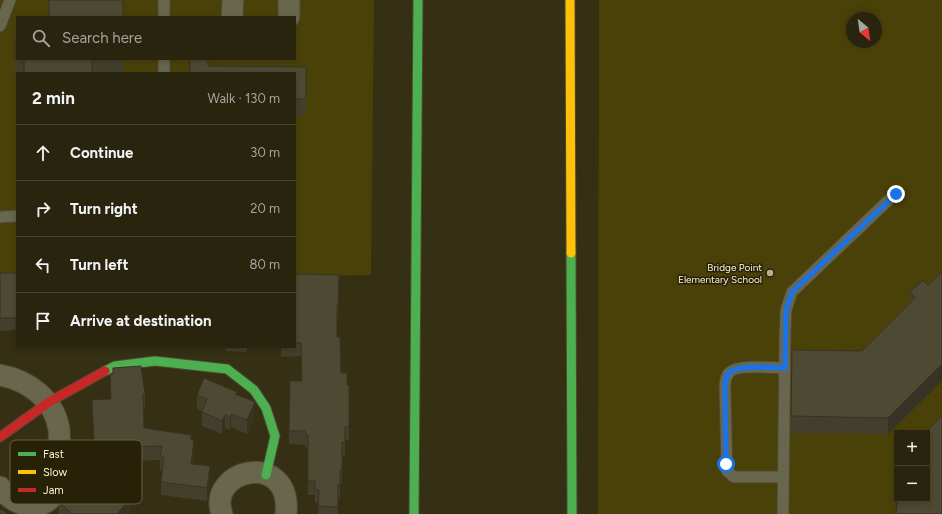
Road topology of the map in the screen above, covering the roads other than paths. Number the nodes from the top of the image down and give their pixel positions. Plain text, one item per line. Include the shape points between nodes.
1 (10, 0) edge
2 (164, 0) edge
3 (233, 0) edge
4 (289, 0) edge
5 (418, 0) edge
6 (570, 0) edge
7 (164, 16) edge
8 (232, 16) edge
9 (289, 16) edge
10 (0, 26) edge
11 (164, 60) edge
12 (164, 72) edge
13 (896, 194) dead end
14 (16, 216) edge
15 (0, 217) edge
16 (785, 368) junction
17 (0, 375) edge
18 (48, 402) junction
19 (0, 438) edge
20 (59, 440) edge
21 (266, 474) junction
22 (783, 477) junction
23 (0, 487) edge
24 (10, 499) edge
25 (18, 504) edge
26 (41, 504) edge
27 (222, 514) edge
28 (286, 514) edge
29 (414, 514) edge
30 (572, 514) edge
31 (783, 514) edge

1 - 10 lane
2 - 7 lane
3 - 8 street
4 - 9 street
5 - 29 main road
6 - 30 main road
11 - 12 lane
13 - 16 lane via 792,292 786,310
14 - 15 lane
16 - 22 lane
16 - 22 lane via 737,368 729,372 725,380 727,470 734,477
17 - 18 street via 26,382
18 - 19 main road
18 - 20 street via 59,428
18 - 21 main road via 115,366 155,361 227,369 254,390 266,408 276,436
21 - 27 street via 257,471 242,473 230,482 222,494
21 - 28 street via 282,486 287,500
22 - 31 lane
23 - 24 street
25 - 26 street

